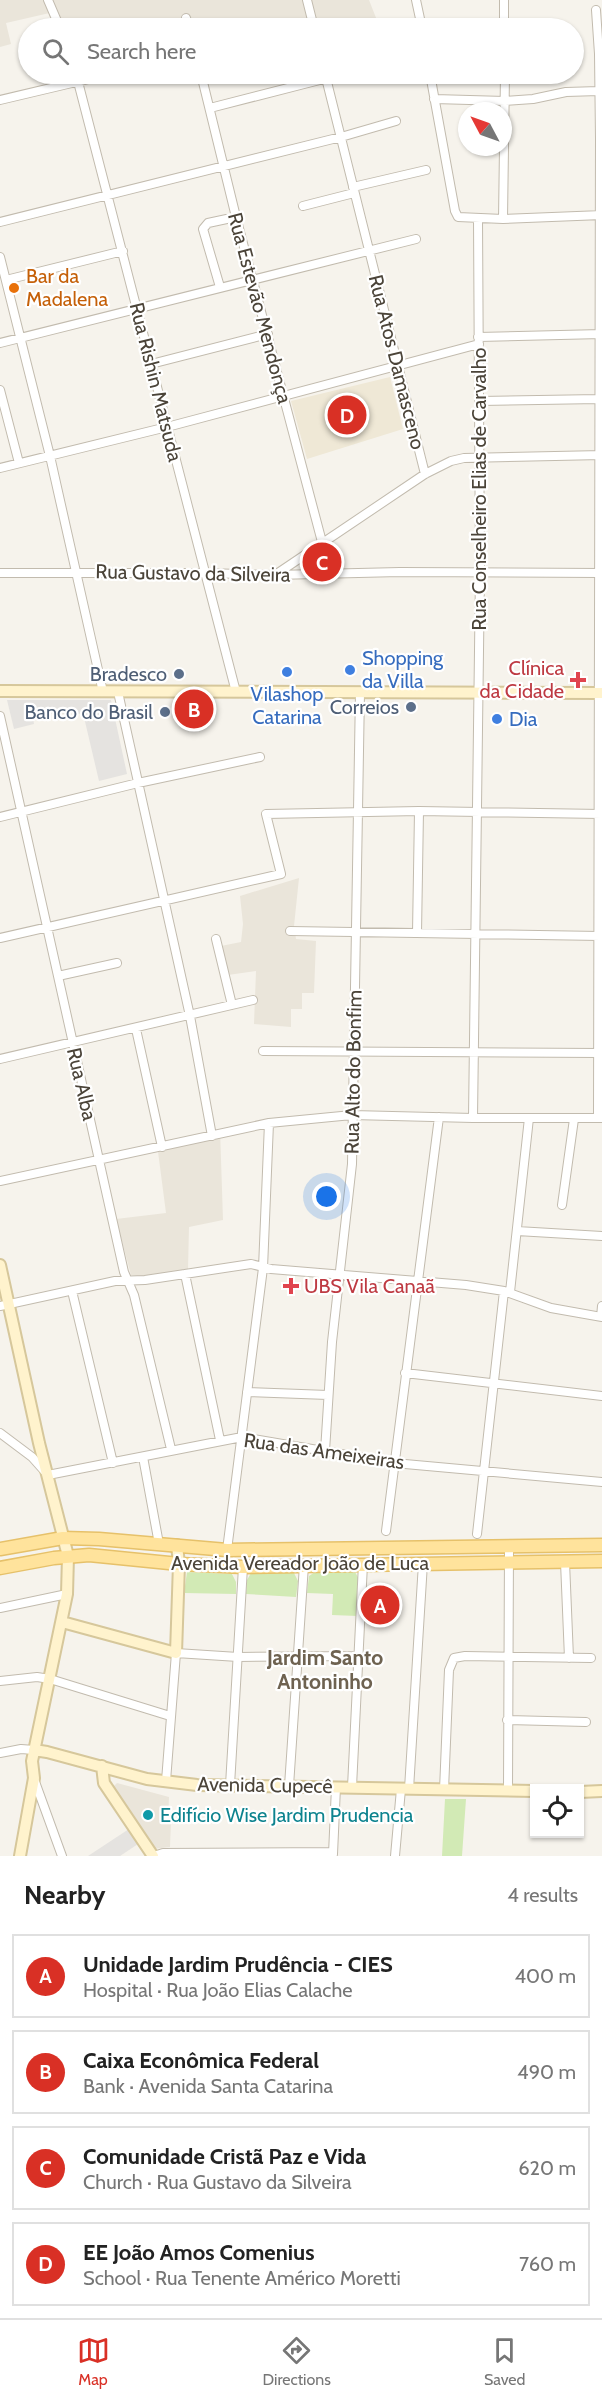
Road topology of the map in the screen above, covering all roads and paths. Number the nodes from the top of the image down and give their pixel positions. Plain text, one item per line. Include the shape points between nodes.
1 (48, 0) edge
2 (307, 0) edge
3 (416, 0) edge
4 (504, 0) edge
5 (596, 9) dead end
6 (56, 18) edge
7 (311, 18) edge
8 (420, 18) edge
9 (504, 18) edge
10 (54, 84) edge
11 (80, 84) edge
12 (204, 84) edge
13 (297, 84) edge
14 (328, 84) edge
15 (431, 84) edge
16 (505, 84) edge
17 (599, 91) junction
18 (434, 99) junction
19 (0, 100) edge
20 (505, 101) junction
21 (210, 108) junction
22 (396, 121) dead end
23 (341, 137) junction
24 (601, 139) edge
25 (225, 166) junction
26 (426, 170) dead end
27 (353, 190) junction
28 (109, 194) junction
29 (303, 206) dead end
30 (601, 215) edge
31 (236, 217) junction
32 (478, 219) junction
33 (503, 219) junction
34 (0, 222) edge
35 (416, 239) dead end
36 (369, 250) junction
37 (123, 251) junction
38 (0, 257) edge
39 (253, 279) junction
40 (6, 280) junction
41 (220, 287) junction
42 (137, 308) junction
43 (268, 334) junction
44 (600, 334) edge
45 (20, 338) junction
46 (479, 341) junction
47 (0, 343) edge
48 (151, 364) junction
49 (398, 366) junction
50 (0, 390) edge
51 (283, 395) junction
52 (598, 399) junction
53 (480, 401) junction
54 (167, 427) junction
55 (601, 455) edge
56 (50, 456) junction
57 (480, 457) junction
58 (19, 463) junction
59 (0, 468) edge
60 (425, 474) junction
61 (600, 517) edge
62 (322, 542) junction
63 (77, 572) junction
64 (0, 573) edge
65 (207, 573) junction
66 (480, 573) junction
67 (600, 573) edge
68 (274, 575) junction
69 (0, 691) edge
70 (103, 692) junction
71 (118, 692) junction
72 (236, 692) junction
73 (360, 692) junction
74 (479, 692) junction
75 (600, 693) edge
76 (0, 716) edge
77 (260, 757) dead end
78 (138, 783) junction
79 (22, 812) junction
80 (357, 812) junction
81 (419, 812) junction
82 (476, 812) junction
83 (600, 814) edge
84 (0, 817) edge
85 (164, 902) junction
86 (47, 927) junction
87 (290, 931) dead end
88 (356, 932) junction
89 (417, 933) junction
90 (476, 935) junction
91 (599, 936) edge
92 (0, 938) edge
93 (216, 939) dead end
94 (117, 963) dead end
95 (58, 976) junction
96 (253, 1000) dead end
97 (232, 1005) junction
98 (190, 1016) junction
99 (136, 1029) junction
100 (72, 1043) junction
101 (263, 1051) dead end
102 (354, 1051) junction
103 (473, 1051) junction
104 (600, 1053) edge
105 (0, 1059) edge
106 (352, 1115) junction
107 (439, 1117) junction
108 (473, 1118) junction
109 (529, 1118) junction
110 (600, 1118) edge
111 (574, 1119) junction
112 (268, 1123) junction
113 (212, 1136) junction
114 (162, 1147) junction
115 (100, 1161) junction
116 (0, 1181) edge
117 (562, 1205) dead end
118 (517, 1231) junction
119 (602, 1236) edge
120 (0, 1265) edge
121 (263, 1268) junction
122 (185, 1274) junction
123 (340, 1274) junction
124 (129, 1280) junction
125 (420, 1282) junction
126 (72, 1291) junction
127 (507, 1292) junction
128 (4, 1305) edge
129 (602, 1306) edge
130 (601, 1317) edge
131 (405, 1373) junction
132 (493, 1383) junction
133 (247, 1392) junction
134 (328, 1395) junction
135 (602, 1396) edge
136 (0, 1433) edge
137 (242, 1437) junction
138 (220, 1440) junction
139 (171, 1449) junction
140 (325, 1451) junction
141 (143, 1457) junction
142 (113, 1463) junction
143 (394, 1463) junction
144 (482, 1471) junction
145 (48, 1475) junction
146 (602, 1482) edge
147 (386, 1531) dead end
148 (477, 1534) dead end
149 (63, 1538) junction
150 (159, 1544) junction
151 (177, 1545) junction
152 (602, 1545) edge
153 (509, 1547) junction
154 (0, 1549) edge
155 (227, 1550) junction
156 (68, 1556) junction
157 (602, 1561) edge
158 (565, 1562) junction
159 (423, 1563) junction
160 (511, 1563) junction
161 (179, 1564) junction
162 (363, 1564) junction
163 (304, 1565) junction
164 (243, 1567) junction
165 (0, 1568) edge
166 (67, 1594) junction
167 (0, 1608) edge
168 (62, 1622) junction
169 (176, 1653) junction
170 (359, 1656) junction
171 (238, 1657) junction
172 (298, 1657) junction
173 (508, 1657) junction
174 (569, 1658) junction
175 (591, 1658) dead end
176 (50, 1679) junction
177 (0, 1681) edge
178 (170, 1716) junction
179 (507, 1720) junction
180 (586, 1722) dead end
181 (34, 1750) junction
182 (0, 1753) edge
183 (102, 1767) junction
184 (34, 1778) junction
185 (166, 1781) junction
186 (230, 1785) junction
187 (289, 1786) junction
188 (336, 1787) junction
189 (351, 1788) junction
190 (405, 1789) junction
191 (444, 1790) junction
192 (508, 1790) junction
193 (530, 1791) edge
194 (602, 1791) edge
195 (584, 1792) edge
196 (333, 1854) edge
197 (20, 1856) edge
198 (62, 1856) edge
199 (154, 1856) edge
200 (395, 1856) edge

1 - 6 street
2 - 7 street
3 - 8 street
4 - 9 street
5 - 17 street
10 - 19 street
11 - 28 street, Rua Rishin Matsuda
12 - 21 street, Rua Estevão Mendonça
13 - 21 street
14 - 23 street, Rua Atos Damasceno
15 - 18 street
16 - 20 street
17 - 20 street
17 - 24 street
18 - 20 street
18 - 32 street via 455,211 461,218
20 - 33 street
21 - 25 street, Rua Estevão Mendonça
22 - 23 street
23 - 25 street
23 - 27 street, Rua Atos Damasceno
24 - 30 street
25 - 28 street
25 - 31 street, Rua Estevão Mendonça
26 - 27 street
27 - 29 street
27 - 36 street, Rua Atos Damasceno
28 - 34 street
28 - 37 street, Rua Rishin Matsuda
30 - 33 street
30 - 44 street
31 - 39 street, Rua Estevão Mendonça
31 - 41 street via 208,223 203,229
32 - 33 street
32 - 46 street, Rua Conselheiro Elias de Carvalho
35 - 36 street
36 - 39 street
36 - 49 street, Rua Atos Damasceno
37 - 40 street
37 - 42 street, Rua Rishin Matsuda
38 - 40 street
39 - 41 street
39 - 43 street, Rua Estevão Mendonça
40 - 45 street
41 - 42 street
42 - 45 street
42 - 48 street, Rua Rishin Matsuda
43 - 48 street
43 - 51 street, Rua Estevão Mendonça
44 - 46 street
44 - 52 street
45 - 47 street
45 - 56 street
46 - 49 street
46 - 53 street, Rua Conselheiro Elias de Carvalho
48 - 54 street, Rua Rishin Matsuda
49 - 51 street
49 - 60 street, Rua Atos Damasceno
50 - 58 street
51 - 54 street
51 - 62 street, Rua Estevão Mendonça
52 - 53 street
52 - 55 street
53 - 57 street, Rua Conselheiro Elias de Carvalho
54 - 56 street
54 - 65 street, Rua Rishin Matsuda
55 - 57 street
55 - 61 street
56 - 58 street
56 - 63 street
57 - 60 street via 457,459
57 - 66 street, Rua Conselheiro Elias de Carvalho
58 - 59 street
60 - 62 street, Rua Atos Damasceno
61 - 67 street
62 - 68 street, Rua Atos Damasceno
63 - 64 street, Rua Gustavo da Silveira
63 - 65 street, Rua Gustavo da Silveira
63 - 70 street
65 - 68 street, Rua Gustavo da Silveira
65 - 72 street, Rua Rishin Matsuda
66 - 67 street, Rua Gustavo da Silveira
66 - 68 street, Rua Gustavo da Silveira
66 - 74 street, Rua Conselheiro Elias de Carvalho
67 - 75 street
69 - 70 street
70 - 71 street
71 - 72 street
71 - 78 street
72 - 73 street
73 - 74 street
73 - 80 street, Rua Alto do Bonfim
74 - 75 street
74 - 82 street, Rua Conselheiro Elias de Carvalho
75 - 83 street
76 - 79 street, Rua Alba
77 - 78 street
78 - 79 street
78 - 85 street
79 - 84 street
79 - 86 street, Rua Alba
80 - 81 street
80 - 85 street via 266,814 281,874
80 - 88 street, Rua Alto do Bonfim
81 - 82 street
81 - 89 street
82 - 83 street
82 - 90 street, Rua Conselheiro Elias de Carvalho
83 - 91 street
85 - 86 street
85 - 98 street
86 - 92 street
86 - 95 street, Rua Alba
87 - 88 street
88 - 89 street
88 - 102 street, Rua Alto do Bonfim
89 - 90 street
90 - 91 street
90 - 103 street, Rua Conselheiro Elias de Carvalho
91 - 104 street
93 - 97 street
94 - 95 street
95 - 100 street, Rua Alba
96 - 97 street
97 - 98 street
98 - 99 street
98 - 113 street
99 - 100 street
99 - 114 street
100 - 105 street
100 - 115 street, Rua Alba
101 - 102 street
102 - 103 street
102 - 106 street, Rua Alto do Bonfim
103 - 104 street
103 - 108 street, Rua Conselheiro Elias de Carvalho
104 - 110 street
106 - 107 street
106 - 112 street
106 - 123 street, Rua Alto do Bonfim via 352,1164
107 - 108 street
107 - 125 street
108 - 109 street
109 - 111 street
109 - 118 street
110 - 111 street
111 - 117 street
112 - 113 street
112 - 121 street
113 - 114 street
114 - 115 street
115 - 116 street
115 - 124 street, Rua Alba
118 - 119 street
118 - 127 street
120 - 128 street
121 - 122 street via 251,1264
121 - 123 street
121 - 133 street
122 - 124 street
122 - 138 street
123 - 125 street
123 - 134 street, Rua Alto do Bonfim
124 - 126 street
124 - 139 street, Rua Alba
125 - 127 street
125 - 131 street
126 - 128 street
126 - 142 street
127 - 130 street via 551,1308
127 - 132 street
128 - 145 street
129 - 130 street
131 - 132 street
131 - 143 street
132 - 135 street
132 - 144 street
133 - 134 street
133 - 137 street
134 - 140 street, Rua Alto do Bonfim
136 - 145 street via 32,1457
137 - 138 street, Rua das Ameixeiras
137 - 140 street, Rua das Ameixeiras
137 - 155 street
138 - 139 street, Rua das Ameixeiras
139 - 141 street, Rua das Ameixeiras
140 - 143 street, Rua das Ameixeiras
141 - 142 street, Rua das Ameixeiras
141 - 150 street
142 - 145 street, Rua das Ameixeiras
143 - 144 street, Rua das Ameixeiras
143 - 147 street
144 - 146 street, Rua das Ameixeiras
144 - 148 street
145 - 149 street
149 - 150 main road, Avenida Vereador João de Luca
149 - 154 main road, Avenida Vereador João de Luca
149 - 156 street
150 - 151 main road, Avenida Vereador João de Luca
151 - 155 main road, Avenida Vereador João de Luca
151 - 161 street
152 - 153 main road, Avenida Vereador João de Luca
153 - 155 main road, Avenida Vereador João de Luca
153 - 160 street
156 - 161 main road, Avenida Vereador João de Luca via 110,1555
156 - 165 main road, Avenida Vereador João de Luca
156 - 166 street
157 - 158 main road, Avenida Vereador João de Luca
158 - 160 main road, Avenida Vereador João de Luca
158 - 174 street
159 - 160 main road, Avenida Vereador João de Luca
159 - 162 main road, Avenida Vereador João de Luca
159 - 190 street
160 - 173 street
161 - 164 main road, Avenida Vereador João de Luca
161 - 169 street
162 - 163 main road, Avenida Vereador João de Luca
162 - 170 street
163 - 164 main road, Avenida Vereador João de Luca
163 - 172 street
164 - 171 street
166 - 167 street
166 - 168 street
168 - 169 street
168 - 176 street
169 - 171 street
169 - 178 street
170 - 172 street
170 - 189 street
171 - 172 street
171 - 186 street
172 - 187 street
173 - 174 street
173 - 179 street
173 - 191 street via 458,1656 451,1662
174 - 175 street
176 - 177 street
176 - 178 street
176 - 181 street
178 - 185 street
179 - 180 street
179 - 192 street
181 - 182 street, Avenida Cupecê
181 - 183 street, Avenida Cupecê
181 - 184 street
183 - 185 street, Avenida Cupecê
183 - 199 street via 104,1783
184 - 197 street
184 - 198 street
185 - 186 street, Avenida Cupecê
186 - 187 street, Avenida Cupecê
187 - 188 street, Avenida Cupecê
188 - 189 street, Avenida Cupecê
188 - 196 street
189 - 190 street, Avenida Cupecê
190 - 191 street, Avenida Cupecê
190 - 200 street
191 - 192 street, Avenida Cupecê
192 - 193 street, Avenida Cupecê
194 - 195 street
196 - 199 street

